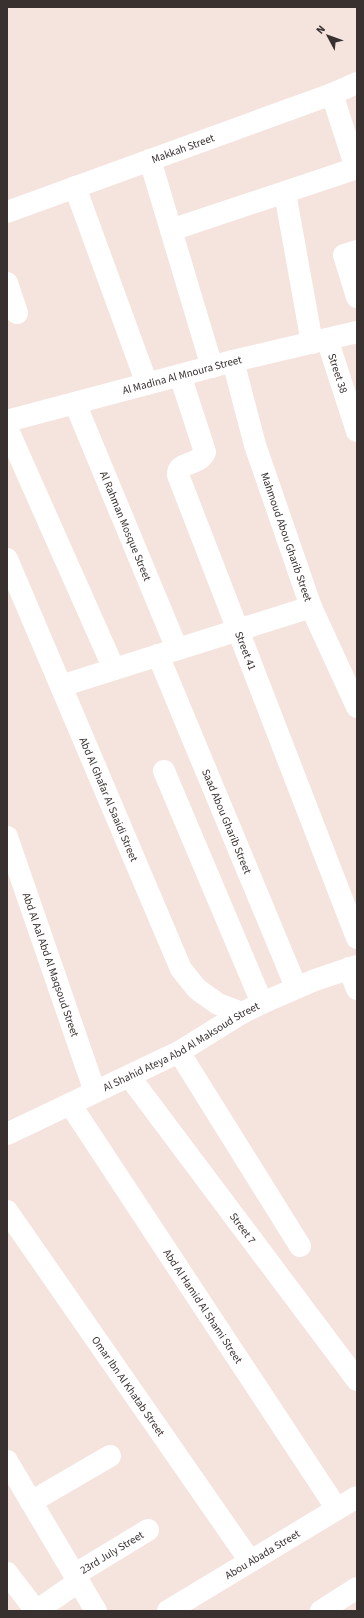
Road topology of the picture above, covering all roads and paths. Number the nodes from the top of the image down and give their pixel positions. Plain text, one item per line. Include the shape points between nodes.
1 (357, 83) edge
2 (332, 94) junction
3 (150, 160) junction
4 (357, 168) edge
5 (75, 187) junction
6 (285, 193) junction
7 (7, 212) edge
8 (171, 230) junction
9 (357, 251) edge
10 (7, 284) edge
11 (357, 297) edge
12 (17, 313) dead end
13 (357, 332) edge
14 (320, 341) junction
15 (233, 361) junction
16 (212, 367) junction
17 (180, 375) junction
18 (147, 384) junction
19 (75, 403) junction
20 (7, 421) edge
21 (7, 428) edge
22 (357, 431) edge
23 (7, 559) edge
24 (311, 607) junction
25 (238, 630) junction
26 (168, 652) junction
27 (114, 669) junction
28 (61, 686) junction
29 (357, 708) edge
30 (164, 771) dead end
31 (7, 837) edge
32 (13, 872) edge
33 (357, 938) edge
34 (353, 967) edge
35 (296, 987) junction
36 (357, 989) edge
37 (262, 1003) junction
38 (242, 1013) junction
39 (179, 1052) junction
40 (129, 1076) junction
41 (95, 1092) junction
42 (70, 1104) junction
43 (9, 1128) edge
44 (7, 1211) edge
45 (13, 1233) edge
46 (300, 1246) dead end
47 (357, 1380) edge
48 (110, 1456) dead end
49 (7, 1461) edge
50 (357, 1497) edge
51 (31, 1502) junction
52 (337, 1509) junction
53 (148, 1530) dead end
54 (250, 1561) junction
55 (7, 1573) edge
56 (76, 1578) junction
57 (357, 1588) edge
58 (36, 1611) edge
59 (96, 1611) edge
60 (168, 1611) edge
61 (321, 1611) edge

1 - 2 street, Makkah Street
2 - 3 street, Makkah Street
2 - 4 street
3 - 5 street, Makkah Street
3 - 8 street
4 - 6 street
5 - 7 street, Makkah Street
5 - 18 street
6 - 8 street
6 - 14 street, Street 38
8 - 16 street
9 - 11 street via 344,255
10 - 12 street
13 - 14 street, Al Madina Al Mnoura Street
14 - 15 street, Al Madina Al Mnoura Street
14 - 22 street, Street 38
15 - 16 street, Al Madina Al Mnoura Street
15 - 24 street, Mahmoud Abou Gharib Street via 255,445
16 - 17 street, Al Madina Al Mnoura Street
17 - 18 street, Al Madina Al Mnoura Street
17 - 25 street, Street 41 via 205,452 196,462 181,466 178,475
18 - 19 street, Al Madina Al Mnoura Street
19 - 20 street, Al Madina Al Mnoura Street
19 - 26 street, Al Rahman Mosque Street
21 - 27 street
23 - 28 street, Abd Al Ghafar Al Saaidi Street
24 - 25 street
24 - 29 street, Mahmoud Abou Gharib Street
25 - 26 street
25 - 33 street, Street 41
26 - 27 street
26 - 35 street, Saad Abou Gharib Street
27 - 28 street
28 - 38 street, Abd Al Ghafar Al Saaidi Street via 181,969 197,988 218,1004
30 - 37 street
31 - 32 street, Abd Al Aal Abd Al Maqsoud Street
32 - 41 street, Abd Al Aal Abd Al Maqsoud Street
34 - 35 street, Al Shahid Ateya Abd Al Maksoud Street
34 - 36 street
35 - 37 street, Al Shahid Ateya Abd Al Maksoud Street
37 - 38 street, Al Shahid Ateya Abd Al Maksoud Street
38 - 39 street, Al Shahid Ateya Abd Al Maksoud Street
39 - 40 street, Al Shahid Ateya Abd Al Maksoud Street
39 - 46 street
40 - 41 street, Al Shahid Ateya Abd Al Maksoud Street
40 - 47 street, Street 7
41 - 42 street, Al Shahid Ateya Abd Al Maksoud Street
42 - 43 street, Al Shahid Ateya Abd Al Maksoud Street
42 - 52 street, Abd Al Hamid Al Shami Street
44 - 45 street, Omar Ibn Al Khatab Street
45 - 54 street, Omar Ibn Al Khatab Street
48 - 51 street
49 - 51 street
50 - 52 street, Abou Abada Street
51 - 56 street
52 - 54 street, Abou Abada Street
53 - 56 street, 23rd July Street
54 - 60 street, Abou Abada Street
55 - 58 street
56 - 58 street, 23rd July Street
56 - 59 street
57 - 61 street

